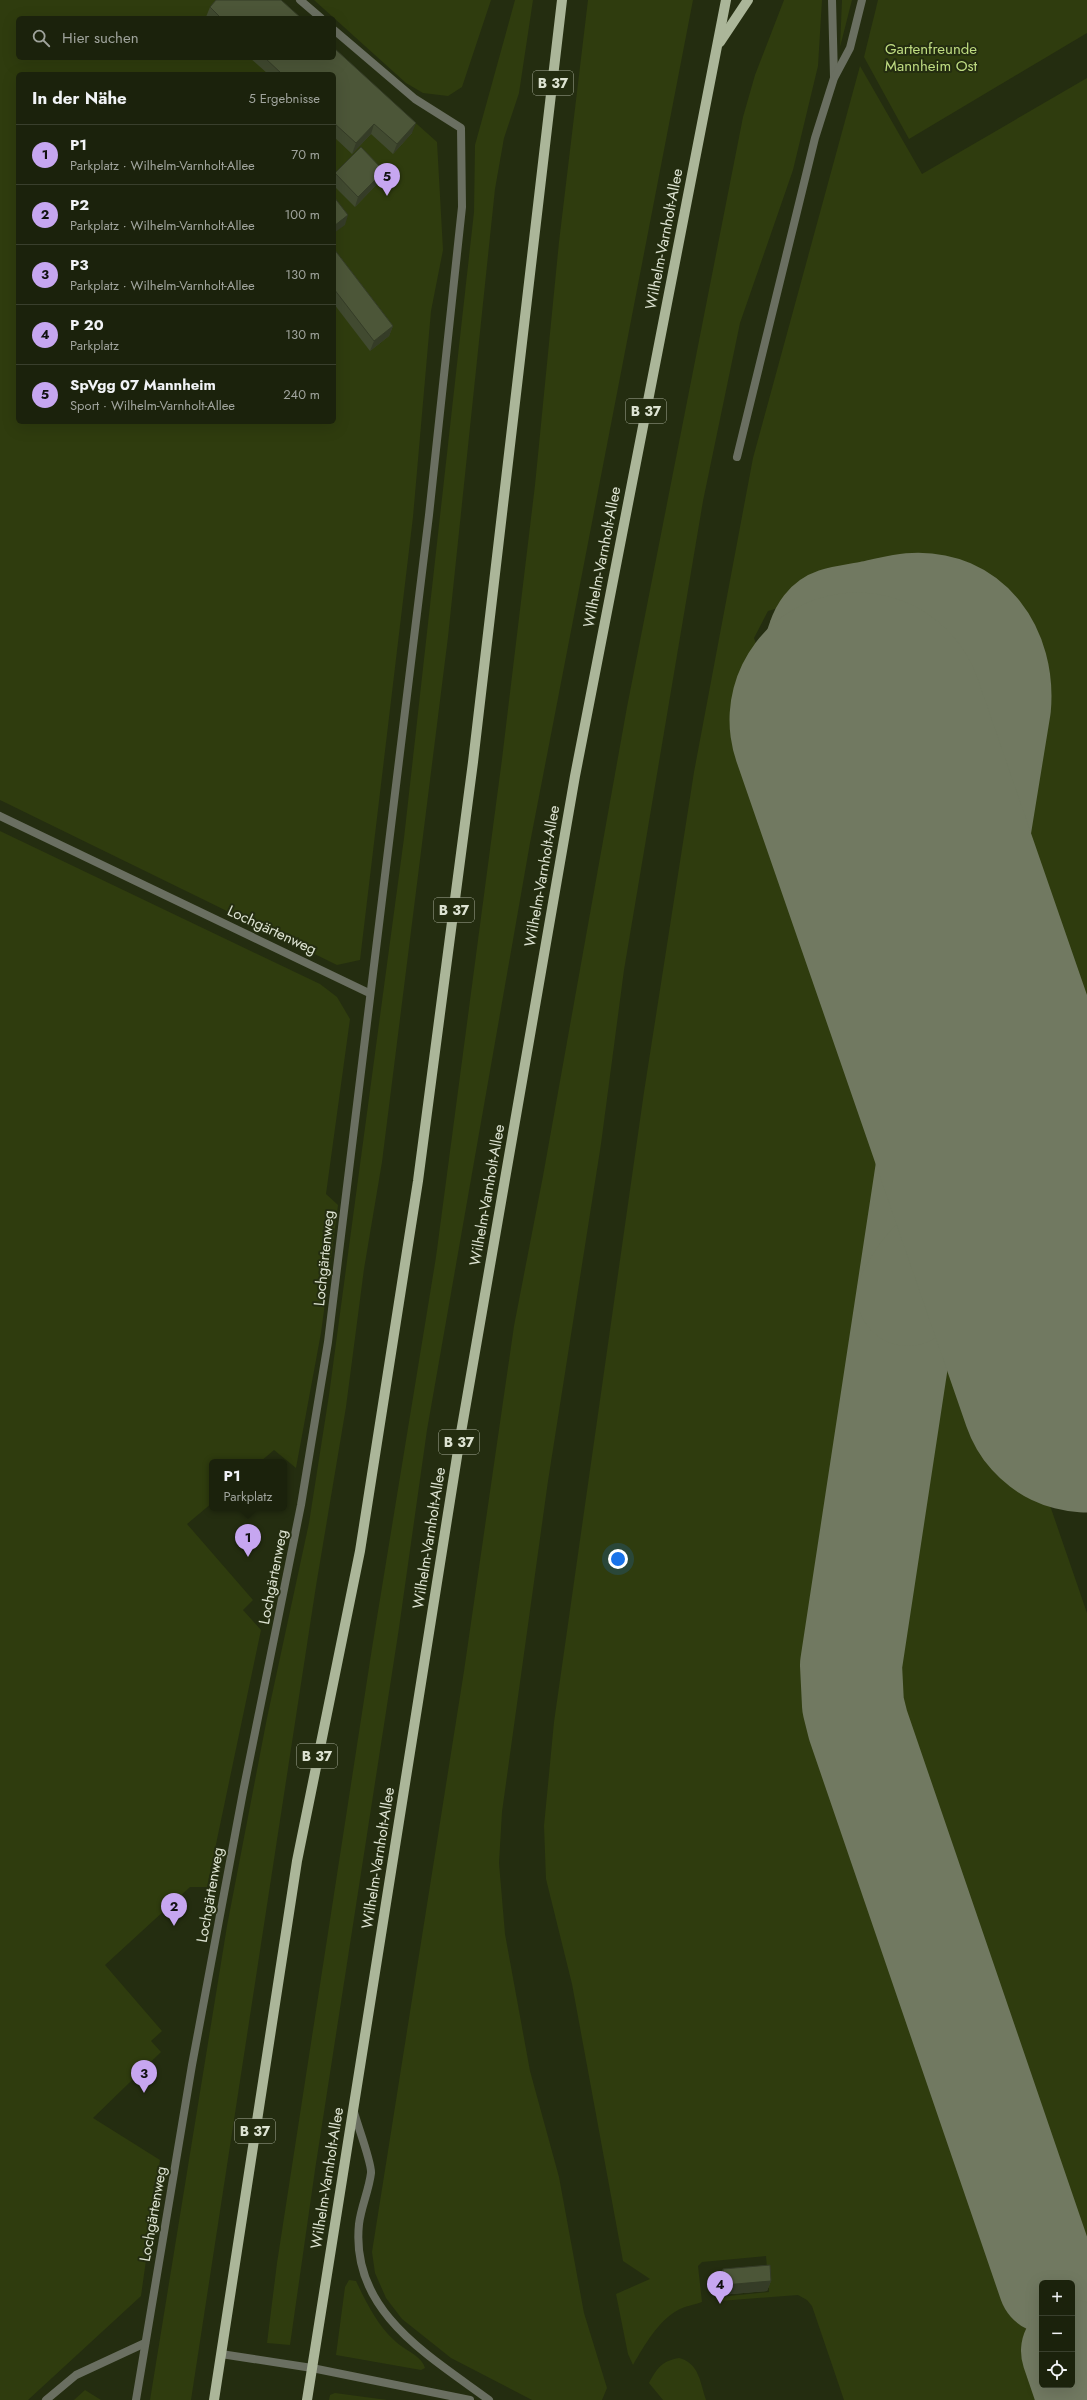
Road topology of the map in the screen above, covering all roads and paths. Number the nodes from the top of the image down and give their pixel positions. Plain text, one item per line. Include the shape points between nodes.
1 (300, 0) edge
2 (562, 0) edge
3 (726, 0) edge
4 (748, 0) edge
5 (832, 0) edge
6 (862, 0) edge
7 (319, 16) edge
8 (336, 32) edge
9 (718, 46) junction
10 (834, 78) junction
11 (737, 457) dead end
12 (0, 816) edge
13 (369, 993) junction
14 (353, 2109) junction
15 (145, 2344) junction
16 (221, 2354) junction
17 (312, 2368) junction
18 (46, 2400) edge
19 (136, 2400) edge
20 (214, 2400) edge
21 (307, 2400) edge
22 (470, 2400) edge
23 (489, 2400) edge

1 - 7 lane
2 - 16 main road, B 37 via 473,762 418,1181 360,1551 297,1861
3 - 9 main road, Wilhelm-Varnholt-Allee / B 37
4 - 9 main road
5 - 10 lane
6 - 10 lane via 850,48
8 - 13 lane via 415,99 461,128 462,207 428,523
9 - 14 main road, Wilhelm-Varnholt-Allee / B 37 via 574,784 457,1452
10 - 11 lane via 816,138
12 - 13 lane, Lochgärtenweg
13 - 15 lane, Lochgärtenweg via 328,1342 307,1474 192,2065
14 - 17 main road, Wilhelm-Varnholt-Allee / B 37
14 - 23 lane via 371,2171 359,2224 361,2261 372,2295 405,2337
15 - 18 lane via 76,2375
15 - 19 lane, Lochgärtenweg
16 - 17 lane
16 - 20 main road, B 37
17 - 21 main road, Wilhelm-Varnholt-Allee / B 37
17 - 22 lane

